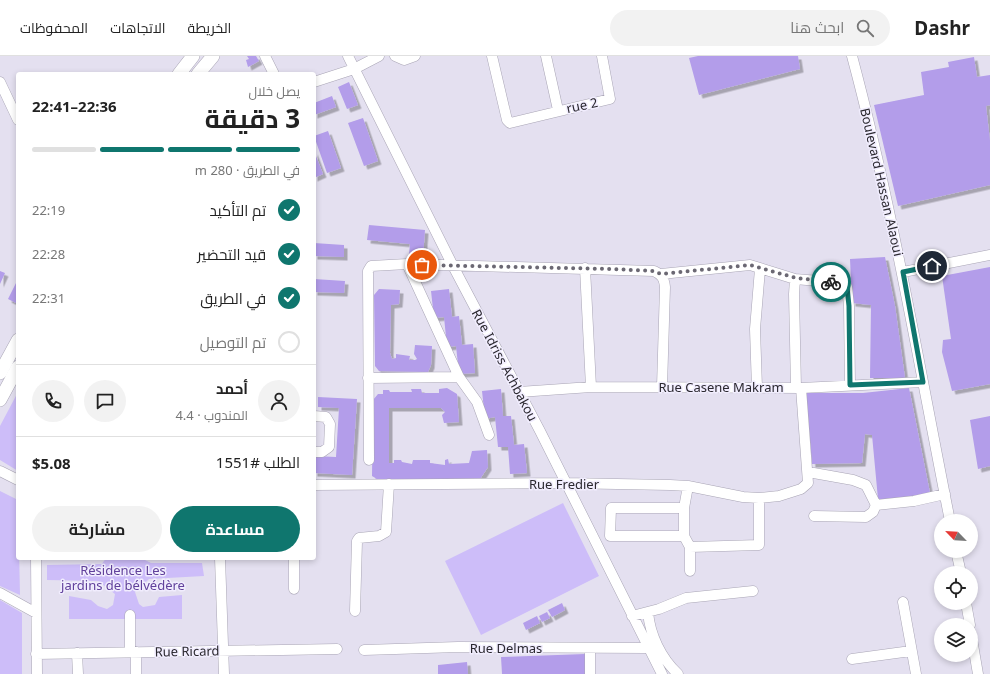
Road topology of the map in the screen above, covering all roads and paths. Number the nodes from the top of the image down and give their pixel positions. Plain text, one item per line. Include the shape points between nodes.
1 (193, 56) edge
2 (213, 56) edge
3 (265, 56) edge
4 (348, 56) edge
5 (379, 56) edge
6 (395, 56) edge
7 (415, 56) edge
8 (492, 56) edge
9 (546, 56) edge
10 (602, 56) edge
11 (852, 56) edge
12 (354, 69) junction
13 (180, 72) edge
14 (200, 72) edge
15 (273, 72) edge
16 (316, 81) edge
17 (0, 82) edge
18 (10, 104) junction
19 (0, 108) edge
20 (558, 110) junction
21 (16, 116) edge
22 (990, 255) edge
23 (407, 264) junction
24 (453, 266) junction
25 (585, 268) junction
26 (760, 269) junction
27 (903, 272) junction
28 (661, 274) junction
29 (796, 278) junction
30 (16, 344) edge
31 (16, 371) edge
32 (0, 373) edge
33 (459, 377) junction
34 (368, 378) junction
35 (923, 382) junction
36 (850, 385) junction
37 (591, 387) junction
38 (662, 387) junction
39 (757, 388) junction
40 (799, 388) junction
41 (519, 392) junction
42 (0, 400) edge
43 (316, 416) edge
44 (489, 435) dead end
45 (316, 452) edge
46 (369, 460) dead end
47 (0, 471) edge
48 (808, 472) junction
49 (16, 479) edge
50 (564, 483) junction
51 (389, 484) junction
52 (316, 485) edge
53 (688, 486) junction
54 (945, 494) junction
55 (759, 498) junction
56 (876, 505) junction
57 (684, 508) junction
58 (949, 514) edge
59 (814, 516) dead end
60 (684, 536) junction
61 (690, 547) junction
62 (36, 560) edge
63 (220, 560) edge
64 (294, 560) edge
65 (690, 571) dead end
66 (294, 589) dead end
67 (753, 591) dead end
68 (0, 593) edge
69 (903, 602) dead end
70 (355, 611) dead end
71 (648, 612) junction
72 (36, 613) junction
73 (130, 615) dead end
74 (632, 616) junction
75 (590, 648) junction
76 (647, 648) junction
77 (337, 649) dead end
78 (364, 650) dead end
79 (224, 651) junction
80 (911, 651) junction
81 (133, 652) junction
82 (78, 653) junction
83 (36, 654) junction
84 (852, 658) dead end
85 (976, 662) edge
86 (37, 674) edge
87 (78, 674) edge
88 (136, 674) edge
89 (224, 674) edge
90 (590, 674) edge
91 (662, 674) edge
92 (678, 674) edge
93 (916, 674) edge
94 (978, 674) edge

1 - 13 main road
2 - 14 main road
3 - 15 street
4 - 12 street, Rue Idriss Achbakou
5 - 12 street
6 - 7 street via 404,60
8 - 20 street via 508,122
9 - 20 street
10 - 20 street, rue 2 via 610,98
11 - 27 street, Boulevard Hassan Alaoui via 871,127
12 - 16 street
12 - 24 street, Rue Idriss Achbakou
17 - 18 street
18 - 19 street
18 - 21 street
22 - 27 street
23 - 24 street
23 - 33 street
23 - 34 street via 369,268
24 - 25 street
24 - 41 street, Rue Idriss Achbakou
25 - 28 street via 654,271
25 - 37 street
26 - 28 street via 750,265
26 - 29 street
26 - 39 street via 755,329
27 - 35 street, Boulevard Hassan Alaoui
28 - 38 street via 665,280
29 - 36 street via 842,284 847,287
29 - 40 street via 794,294
30 - 32 main road
31 - 42 main road
33 - 34 street
33 - 44 street via 477,402
34 - 46 street
35 - 36 street, Rue Casene Makram
35 - 54 street, Boulevard Hassan Alaoui
36 - 40 street, Rue Casene Makram
37 - 38 street, Rue Casene Makram
37 - 41 street, Rue Casene Makram
38 - 39 street, Rue Casene Makram
39 - 40 street, Rue Casene Makram
40 - 48 street
41 - 50 street, Rue Idriss Achbakou
43 - 45 street via 326,417 329,420 330,431 329,447 322,452
47 - 49 street
48 - 55 street, Rue Fredier via 808,483 801,489 779,496
48 - 56 street via 853,480 866,485
50 - 51 street, Rue Fredier
50 - 53 street, Rue Fredier
50 - 74 street, Rue Idriss Achbakou
51 - 52 street, Rue Fredier
51 - 70 street via 386,532 357,541
53 - 55 street, Rue Fredier via 743,498
53 - 57 street
54 - 56 street via 914,501
54 - 58 street, Boulevard Hassan Alaoui
55 - 61 street via 759,545
56 - 59 street via 873,512 866,517
57 - 60 street
57 - 60 street via 611,508 610,536
60 - 61 street
61 - 65 street
62 - 72 street
63 - 79 street
64 - 66 street
67 - 71 street via 686,598
68 - 72 street
69 - 80 street
71 - 74 street
71 - 92 street via 649,626 659,648 670,667
72 - 83 street
73 - 81 street
74 - 76 street, Rue Idriss Achbakou
75 - 76 street, Rue Delmas
75 - 78 street, Rue Delmas via 458,647
75 - 90 street
76 - 91 street, Rue Idriss Achbakou
77 - 79 street, Rue Ricard
79 - 81 street, Rue Ricard
79 - 89 street
80 - 84 street
80 - 93 street
81 - 82 street, Rue Ricard
81 - 88 street
82 - 83 street, Rue Ricard
82 - 87 street
83 - 86 street
85 - 94 street

